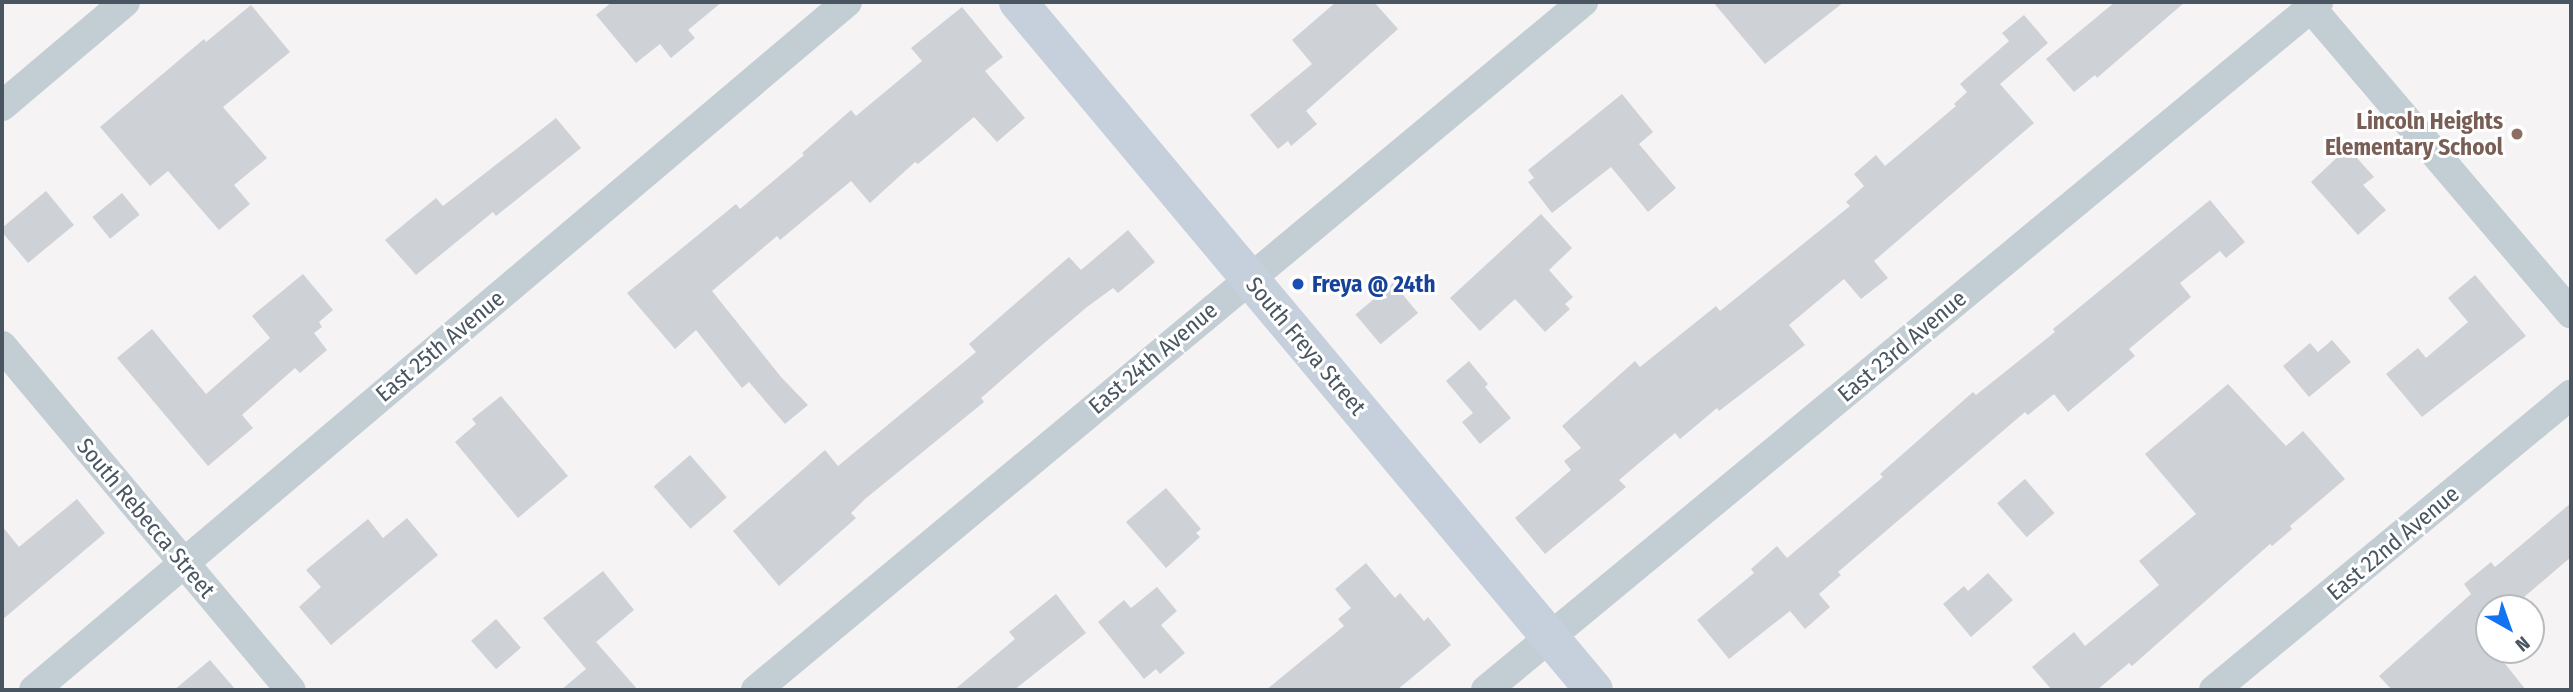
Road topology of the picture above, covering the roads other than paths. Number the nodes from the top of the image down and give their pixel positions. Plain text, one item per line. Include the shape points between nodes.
1 (125, 2) edge
2 (847, 2) edge
3 (1018, 2) edge
4 (1583, 2) edge
5 (2312, 4) edge
6 (2, 106) edge
7 (1248, 278) junction
8 (2571, 313) edge
9 (2, 346) edge
10 (2571, 395) edge
11 (184, 562) junction
12 (1550, 637) junction
13 (34, 690) edge
14 (291, 690) edge
15 (756, 690) edge
16 (1486, 690) edge
17 (1594, 690) edge
18 (2214, 690) edge

1 - 6 street
2 - 11 street, East 25th Avenue
3 - 7 main road, South Freya Street
4 - 7 street, East 24th Avenue
5 - 8 street
5 - 12 street, East 23rd Avenue
7 - 12 main road, South Freya Street
7 - 15 street, East 24th Avenue
9 - 11 street, South Rebecca Street
10 - 18 street, East 22nd Avenue
11 - 13 street, East 25th Avenue
11 - 14 street, South Rebecca Street
12 - 16 street, East 23rd Avenue
12 - 17 main road, South Freya Street

